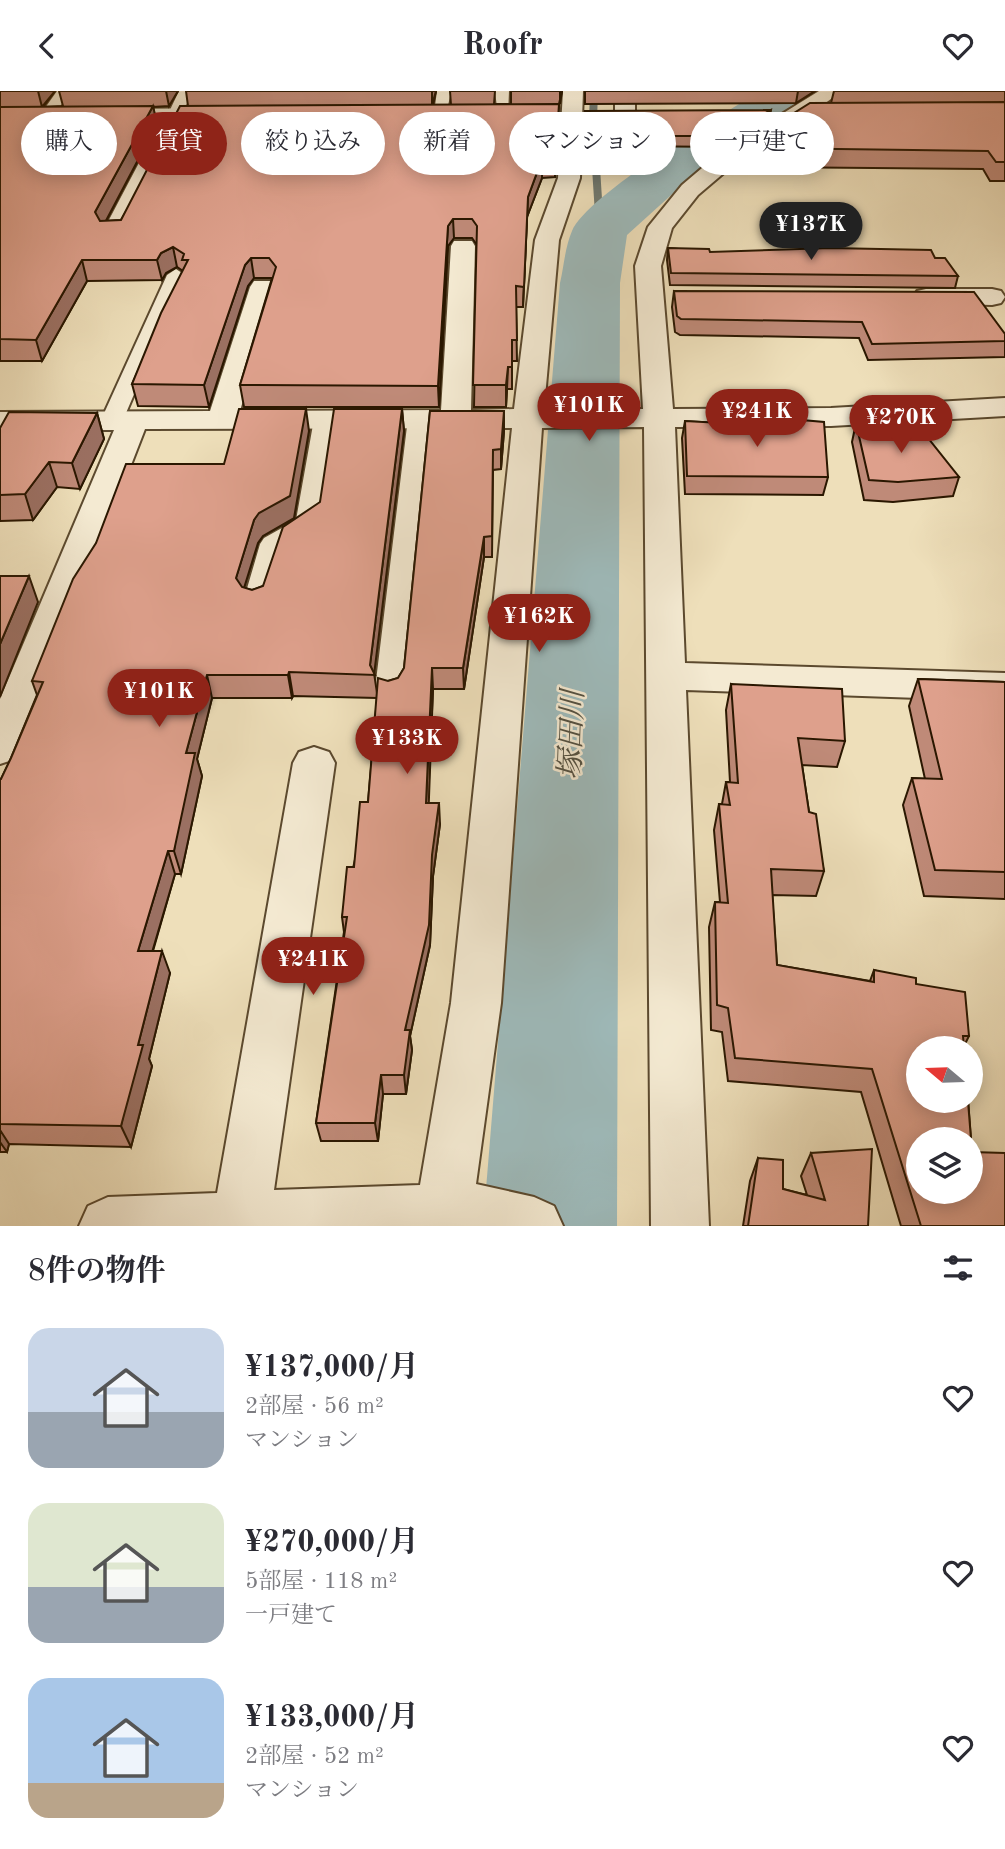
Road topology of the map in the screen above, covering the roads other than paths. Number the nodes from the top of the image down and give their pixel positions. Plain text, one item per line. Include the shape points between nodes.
1 (64, 91) edge
2 (186, 91) edge
3 (444, 91) edge
4 (502, 91) edge
5 (625, 91) edge
6 (837, 101) edge
7 (568, 105) edge
8 (49, 112) edge
9 (176, 112) edge
10 (441, 112) edge
11 (510, 112) edge
12 (625, 112) joint
13 (0, 115) edge
14 (21, 115) edge
15 (144, 175) edge
16 (114, 233) edge
17 (463, 246) dead end
18 (176, 275) dead end
19 (263, 287) dead end
20 (896, 296) edge
21 (992, 297) dead end
22 (1005, 407) edge
23 (532, 417) junction
24 (650, 417) junction
25 (419, 418) junction
26 (456, 418) junction
27 (325, 419) junction
28 (122, 420) junction
29 (222, 420) junction
30 (0, 421) edge
31 (256, 602) edge
32 (666, 676) junction
33 (1005, 688) edge
34 (389, 689) edge
35 (0, 748) edge
36 (314, 763) dead end
37 (452, 1216) edge
38 (241, 1220) junction
39 (108, 1226) edge
40 (534, 1226) edge
41 (680, 1226) edge

1 - 8 lane
2 - 9 lane
3 - 10 lane
4 - 11 lane
5 - 12 street
6 - 24 street via 784,112 777,129 730,156 690,190 660,226 648,266 664,296
7 - 12 street
7 - 23 street via 569,178 547,240
13 - 14 street
15 - 16 street
17 - 26 street
18 - 28 lane
19 - 29 street
20 - 21 street
22 - 24 street via 831,417
23 - 24 street
23 - 26 street
23 - 37 street
24 - 32 street
25 - 26 street
25 - 27 street
25 - 34 lane
27 - 29 street
27 - 31 lane via 307,524 273,544
28 - 29 street
28 - 30 street
28 - 35 street
32 - 33 street
32 - 41 street
36 - 38 street
37 - 38 street
37 - 40 street
38 - 39 street

